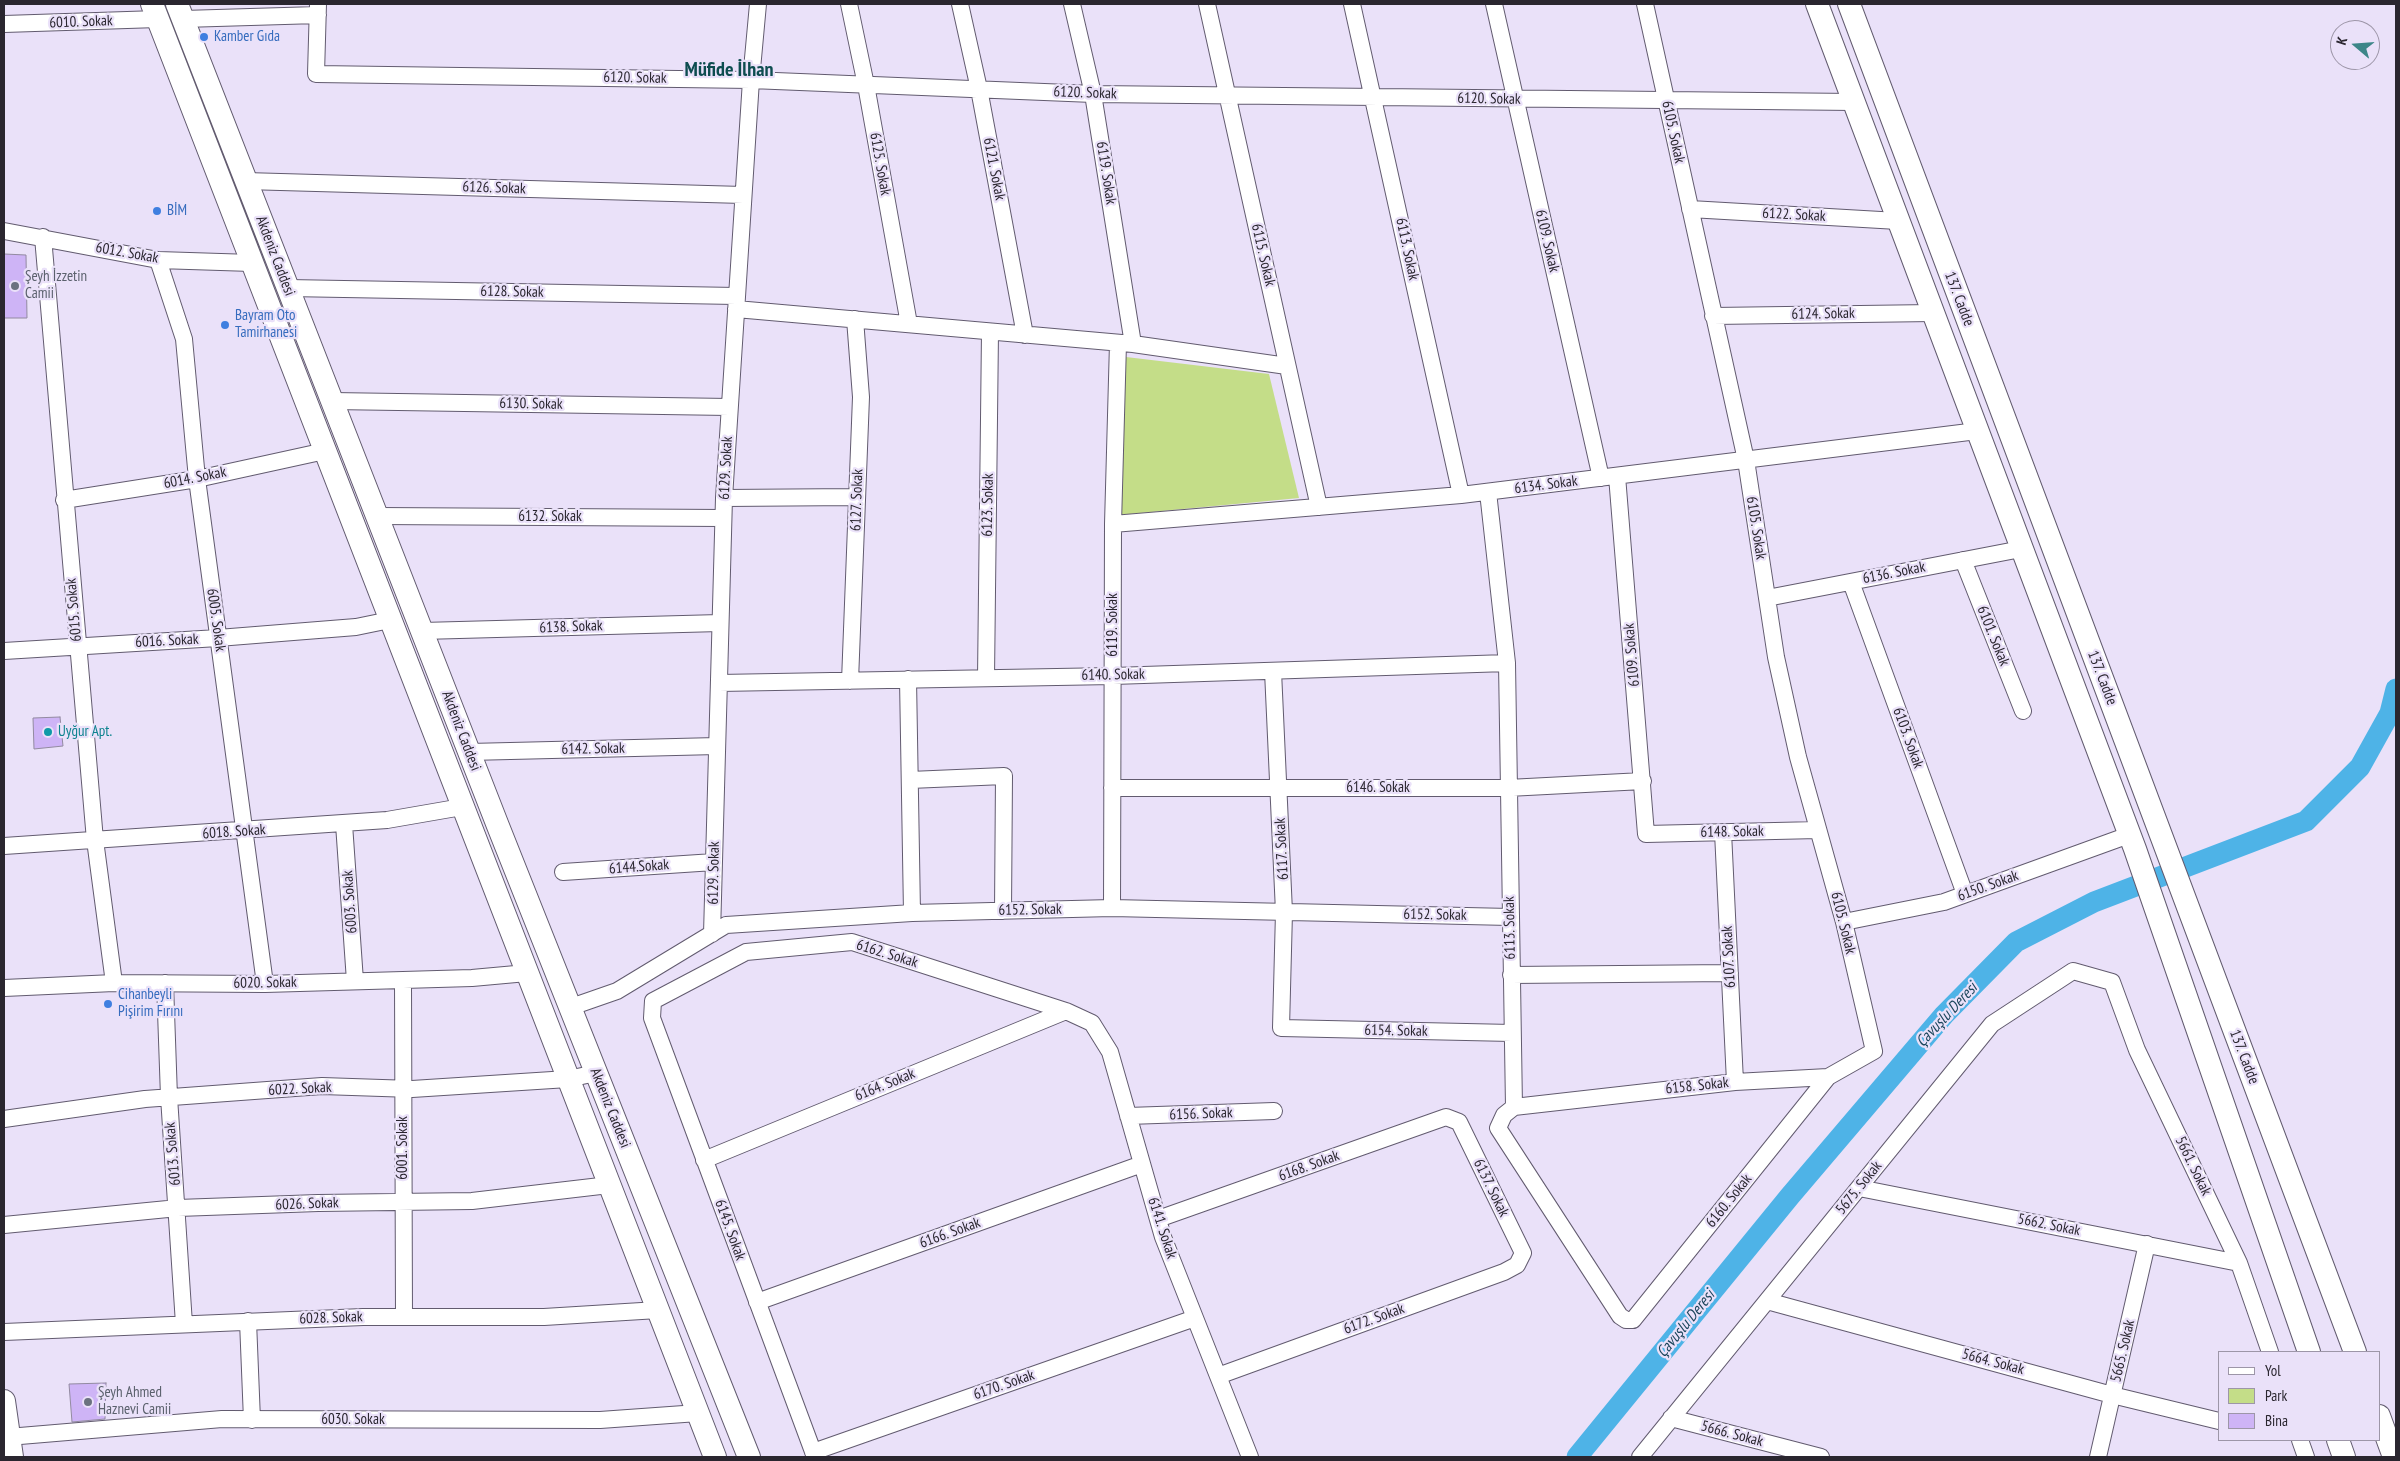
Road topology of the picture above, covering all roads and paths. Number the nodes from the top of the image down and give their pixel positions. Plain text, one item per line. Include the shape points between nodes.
1 (758, 4) edge
2 (849, 4) edge
3 (960, 4) edge
4 (1072, 4) edge
5 (1207, 4) edge
6 (1352, 4) edge
7 (1494, 4) edge
8 (1644, 4) edge
9 (1816, 4) edge
10 (1849, 4) edge
11 (318, 9) edge
12 (155, 11) edge
13 (180, 11) edge
14 (4, 24) edge
15 (751, 80) junction
16 (866, 85) junction
17 (979, 89) junction
18 (1093, 94) junction
19 (1227, 95) junction
20 (1373, 96) junction
21 (1515, 99) junction
22 (1666, 102) junction
23 (1854, 102) junction
24 (246, 181) junction
25 (743, 195) junction
26 (1690, 209) junction
27 (1898, 221) junction
28 (4, 231) edge
29 (43, 237) junction
30 (158, 260) junction
31 (252, 263) junction
32 (288, 288) junction
33 (736, 303) junction
34 (1933, 313) junction
35 (1713, 316) junction
36 (854, 319) junction
37 (909, 324) junction
38 (990, 332) junction
39 (1025, 335) junction
40 (1125, 344) junction
41 (1287, 366) junction
42 (332, 401) junction
43 (729, 407) junction
44 (1977, 431) junction
45 (325, 451) junction
46 (1746, 460) junction
47 (1609, 477) junction
48 (197, 479) junction
49 (1488, 492) junction
50 (1461, 495) junction
51 (857, 497) junction
52 (724, 498) junction
53 (64, 500) junction
54 (1318, 507) junction
55 (377, 516) junction
56 (723, 518) junction
57 (1113, 524) junction
58 (2021, 548) junction
59 (1963, 560) junction
60 (1851, 582) junction
61 (1767, 598) junction
62 (390, 620) junction
63 (720, 622) junction
64 (422, 631) junction
65 (218, 638) junction
66 (78, 646) junction
67 (4, 651) edge
68 (1507, 663) junction
69 (1273, 671) junction
70 (1113, 676) junction
71 (986, 678) junction
72 (908, 679) junction
73 (850, 681) junction
74 (719, 683) junction
75 (2023, 711) dead end
76 (717, 746) junction
77 (469, 752) junction
78 (910, 780) junction
79 (1643, 781) junction
80 (1112, 788) junction
81 (1279, 788) junction
82 (1508, 788) junction
83 (462, 807) junction
84 (344, 824) junction
85 (1818, 830) junction
86 (244, 832) junction
87 (1723, 832) junction
88 (1646, 834) joint
89 (95, 840) junction
90 (2132, 842) junction
91 (4, 846) edge
92 (714, 862) junction
93 (563, 872) dead end
94 (1965, 894) junction
95 (1112, 908) junction
96 (1003, 910) junction
97 (1284, 912) junction
98 (912, 913) junction
99 (1510, 917) junction
100 (1844, 922) junction
101 (712, 934) junction
102 (527, 973) junction
103 (1730, 973) junction
104 (1511, 975) junction
105 (402, 980) junction
106 (355, 981) junction
107 (2112, 982) joint
108 (114, 983) junction
109 (165, 983) junction
110 (265, 984) junction
111 (4, 988) edge
112 (653, 1001) joint
113 (571, 1007) junction
114 (1066, 1011) junction
115 (1281, 1028) joint
116 (1512, 1033) junction
117 (1874, 1051) joint
118 (596, 1073) junction
119 (1828, 1076) junction
120 (568, 1079) junction
121 (1735, 1082) junction
122 (403, 1089) junction
123 (169, 1097) junction
124 (1514, 1107) junction
125 (1274, 1111) dead end
126 (1128, 1116) junction
127 (4, 1119) edge
128 (1460, 1122) joint
129 (704, 1160) junction
130 (1142, 1164) junction
131 (610, 1185) junction
132 (1859, 1188) junction
133 (402, 1202) junction
134 (178, 1208) junction
135 (1158, 1219) junction
136 (4, 1225) edge
137 (2147, 1244) junction
138 (1523, 1253) joint
139 (2239, 1262) junction
140 (1767, 1301) junction
141 (757, 1302) junction
142 (658, 1310) junction
143 (404, 1317) junction
144 (1195, 1318) junction
145 (248, 1321) junction
146 (184, 1324) junction
147 (4, 1332) edge
148 (2270, 1351) edge
149 (2309, 1351) edge
150 (2355, 1351) edge
151 (1218, 1376) junction
152 (2112, 1395) junction
153 (4, 1401) edge
154 (698, 1413) junction
155 (1672, 1418) junction
156 (2380, 1419) edge
157 (252, 1420) junction
158 (2218, 1421) edge
159 (2300, 1441) edge
160 (2338, 1441) edge
161 (10, 1447) edge
162 (814, 1454) edge
163 (715, 1457) edge
164 (749, 1457) edge
165 (1250, 1457) edge
166 (1640, 1457) edge
167 (1821, 1457) edge
168 (2098, 1457) edge
169 (2306, 1457) edge
170 (2344, 1457) edge
171 (2394, 1457) edge

1 - 15 street, 6129. Sokak
2 - 16 street, 6125. Sokak
3 - 17 street, 6121. Sokak
4 - 18 street, 6119. Sokak
5 - 19 street, 6115. Sokak
6 - 20 street, 6113. Sokak
7 - 21 street, 6109. Sokak
8 - 22 street, 6105. Sokak
9 - 23 main road, 137. Cadde
10 - 150 main road, 137. Cadde
11 - 13 street
11 - 15 street, 6120. Sokak via 316,74
12 - 14 street, 6010. Sokak
12 - 31 main road, Akdeniz Caddesi
13 - 24 main road, Akdeniz Caddesi
15 - 16 street, 6120. Sokak
15 - 25 street, 6129. Sokak
16 - 17 street, 6120. Sokak
16 - 37 street, 6125. Sokak
17 - 18 street, 6120. Sokak
17 - 39 street, 6121. Sokak
18 - 19 street, 6120. Sokak
18 - 40 street, 6119. Sokak
19 - 20 street, 6120. Sokak
19 - 41 street, 6115. Sokak
20 - 21 street, 6120. Sokak
20 - 50 street, 6113. Sokak
21 - 22 street, 6120. Sokak
21 - 47 street, 6109. Sokak
22 - 23 street, 6120. Sokak
22 - 26 street, 6105. Sokak
23 - 27 main road, 137. Cadde
24 - 25 street, 6126. Sokak
24 - 32 main road, Akdeniz Caddesi
25 - 33 street, 6129. Sokak
26 - 27 street, 6122. Sokak
26 - 35 street, 6105. Sokak
27 - 34 main road, 137. Cadde
28 - 29 street, 6012. Sokak
29 - 30 street, 6012. Sokak
29 - 53 street, 6015. Sokak
30 - 31 street, 6012. Sokak
30 - 48 street, 6005. Sokak via 184,339
31 - 45 main road, Akdeniz Caddesi
32 - 33 street, 6128. Sokak
32 - 42 main road, Akdeniz Caddesi
33 - 36 street, 6128. Sokak
33 - 43 street, 6129. Sokak
34 - 35 street, 6124. Sokak
34 - 44 main road, 137. Cadde
35 - 46 street, 6105. Sokak
36 - 37 street, 6128. Sokak
36 - 51 street, 6127. Sokak via 860,397
37 - 38 street, 6128. Sokak
38 - 39 street, 6128. Sokak
38 - 71 street, 6123. Sokak
39 - 40 street, 6128. Sokak
40 - 41 street, 6128. Sokak
40 - 57 street, 6119. Sokak
41 - 54 street, 6115. Sokak
42 - 43 street, 6130. Sokak
42 - 55 main road, Akdeniz Caddesi
43 - 52 street, 6129. Sokak
44 - 46 street, 6134. Sokak
44 - 58 main road, 137. Cadde
45 - 48 street, 6014. Sokak
45 - 62 main road, Akdeniz Caddesi
46 - 47 street, 6134. Sokak
46 - 61 street, 6105. Sokak
47 - 49 street, 6134. Sokak
47 - 79 street, 6109. Sokak
48 - 53 street, 6014. Sokak
48 - 65 street, 6005. Sokak
49 - 50 street, 6134. Sokak
49 - 68 street, 6113. Sokak
50 - 54 street, 6134. Sokak
51 - 52 street
51 - 73 street, 6127. Sokak
52 - 56 street, 6129. Sokak
53 - 66 street, 6015. Sokak
54 - 57 street, 6134. Sokak
55 - 56 street, 6132. Sokak
55 - 64 main road, Akdeniz Caddesi
56 - 63 street, 6129. Sokak
57 - 70 street, 6119. Sokak
58 - 59 street, 6136. Sokak
58 - 90 main road, 137. Cadde
59 - 60 street, 6136. Sokak
59 - 75 street, 6101. Sokak
60 - 61 street, 6136. Sokak
60 - 94 street, 6103. Sokak
61 - 85 street, 6105. Sokak via 1798,758
62 - 65 street, 6016. Sokak via 356,627
62 - 83 main road, Akdeniz Caddesi
63 - 64 street, 6138. Sokak
63 - 74 street, 6129. Sokak
64 - 77 main road, Akdeniz Caddesi
65 - 66 street, 6016. Sokak
65 - 86 street, 6005. Sokak
66 - 67 street, 6016. Sokak
66 - 89 street, 6015. Sokak
68 - 69 street, 6140. Sokak
68 - 82 street, 6113. Sokak
69 - 70 street, 6140. Sokak
69 - 81 street, 6117. Sokak
70 - 71 street, 6140. Sokak
70 - 80 street, 6119. Sokak
71 - 72 street, 6140. Sokak
72 - 73 street, 6140. Sokak
72 - 78 street
73 - 74 street, 6140. Sokak
74 - 76 street, 6129. Sokak
76 - 77 street, 6142. Sokak
76 - 92 street, 6129. Sokak
77 - 113 main road, Akdeniz Caddesi
78 - 96 street via 1004,776
78 - 98 street
79 - 82 street, 6146. Sokak
79 - 88 street, 6109. Sokak
80 - 81 street, 6146. Sokak
80 - 95 street, 6119. Sokak
81 - 82 street, 6146. Sokak
81 - 97 street, 6117. Sokak
82 - 99 street, 6113. Sokak
83 - 84 street, 6018. Sokak
83 - 102 main road, Akdeniz Caddesi
84 - 86 street, 6018. Sokak
84 - 106 street, 6003. Sokak
85 - 87 street, 6148. Sokak
85 - 100 street, 6105. Sokak
86 - 89 street, 6018. Sokak
86 - 110 street, 6005. Sokak
87 - 88 street, 6148. Sokak
87 - 103 street, 6107. Sokak
89 - 91 street, 6018. Sokak
89 - 108 street, 6015. Sokak
90 - 94 street, 6150. Sokak
90 - 149 main road, 137. Cadde
92 - 93 street, 6144.Sokak
92 - 101 street, 6129. Sokak
94 - 100 street, 6150. Sokak via 1944,902
95 - 96 street, 6152. Sokak
95 - 97 street, 6152. Sokak
96 - 98 street, 6152. Sokak
97 - 99 street, 6152. Sokak
97 - 115 street, 6117. Sokak
98 - 101 street, 6152. Sokak via 726,925
99 - 104 street, 6113. Sokak
100 - 117 street, 6105. Sokak
101 - 113 street, 6152. Sokak via 617,991
102 - 105 street, 6020. Sokak
102 - 120 main road, Akdeniz Caddesi
103 - 104 street
103 - 121 street, 6107. Sokak
104 - 116 street, 6113. Sokak
105 - 106 street, 6020. Sokak
105 - 122 street, 6001. Sokak
106 - 110 street, 6020. Sokak
107 - 132 street, 5675. Sokak via 2073,971 1992,1024
107 - 139 street, 5661. Sokak via 2137,1050
108 - 109 street, 6020. Sokak
108 - 111 street, 6020. Sokak
109 - 110 street, 6020. Sokak
109 - 123 street, 6013. Sokak
112 - 114 street, 6162. Sokak via 746,952 852,942
112 - 129 street, 6145. Sokak via 652,1018
113 - 118 main road, Akdeniz Caddesi
114 - 126 street, 6141. Sokak via 1092,1023 1110,1052
114 - 129 street, 6164. Sokak
115 - 116 street, 6154. Sokak
116 - 124 street, 6113. Sokak
117 - 119 street, 6158. Sokak
118 - 120 street, 6022. Sokak
118 - 164 main road, Akdeniz Caddesi
119 - 121 street, 6158. Sokak
119 - 124 street, 6160. Sokak via 1633,1320 1620,1316 1498,1128 1504,1115
120 - 122 street, 6022. Sokak
120 - 131 main road, Akdeniz Caddesi
121 - 124 street, 6158. Sokak
122 - 123 street, 6022. Sokak via 322,1086
122 - 133 street, 6001. Sokak
123 - 127 street, 6022. Sokak
123 - 134 street, 6013. Sokak
125 - 126 street, 6156. Sokak
126 - 130 street, 6141. Sokak
128 - 135 street, 6168. Sokak via 1446,1117
128 - 138 street, 6137. Sokak
129 - 141 street, 6145. Sokak
130 - 135 street, 6141. Sokak
130 - 141 street, 6166. Sokak
131 - 133 street, 6026. Sokak via 472,1202
131 - 142 main road, Akdeniz Caddesi
132 - 137 street, 5662. Sokak
132 - 140 street, 5675. Sokak
133 - 134 street, 6026. Sokak
133 - 143 street, 6001. Sokak
134 - 136 street, 6026. Sokak
134 - 146 street, 6013. Sokak
135 - 144 street, 6141. Sokak
137 - 139 street, 5662. Sokak
137 - 152 street, 5665. Sokak
138 - 151 street, 6172. Sokak via 1517,1265 1504,1272
139 - 148 street, 5661. Sokak
140 - 152 street, 5664. Sokak
140 - 155 street, 5675. Sokak
141 - 162 street, 6145. Sokak
142 - 143 street, 6028. Sokak via 544,1317
142 - 154 main road, Akdeniz Caddesi
143 - 145 street, 6028. Sokak
144 - 151 street, 6141. Sokak
144 - 162 street, 6170. Sokak
145 - 146 street, 6028. Sokak
145 - 157 street
146 - 147 street, 6028. Sokak
151 - 165 street, 6141. Sokak
152 - 158 street, 5664. Sokak
152 - 168 street, 5665. Sokak
153 - 161 main road
154 - 157 street, 6030. Sokak via 600,1420
154 - 163 main road, Akdeniz Caddesi
155 - 166 street, 5675. Sokak
155 - 167 street, 5666. Sokak
156 - 171 main road
157 - 161 street, 6030. Sokak via 222,1420
159 - 169 street
160 - 170 main road

